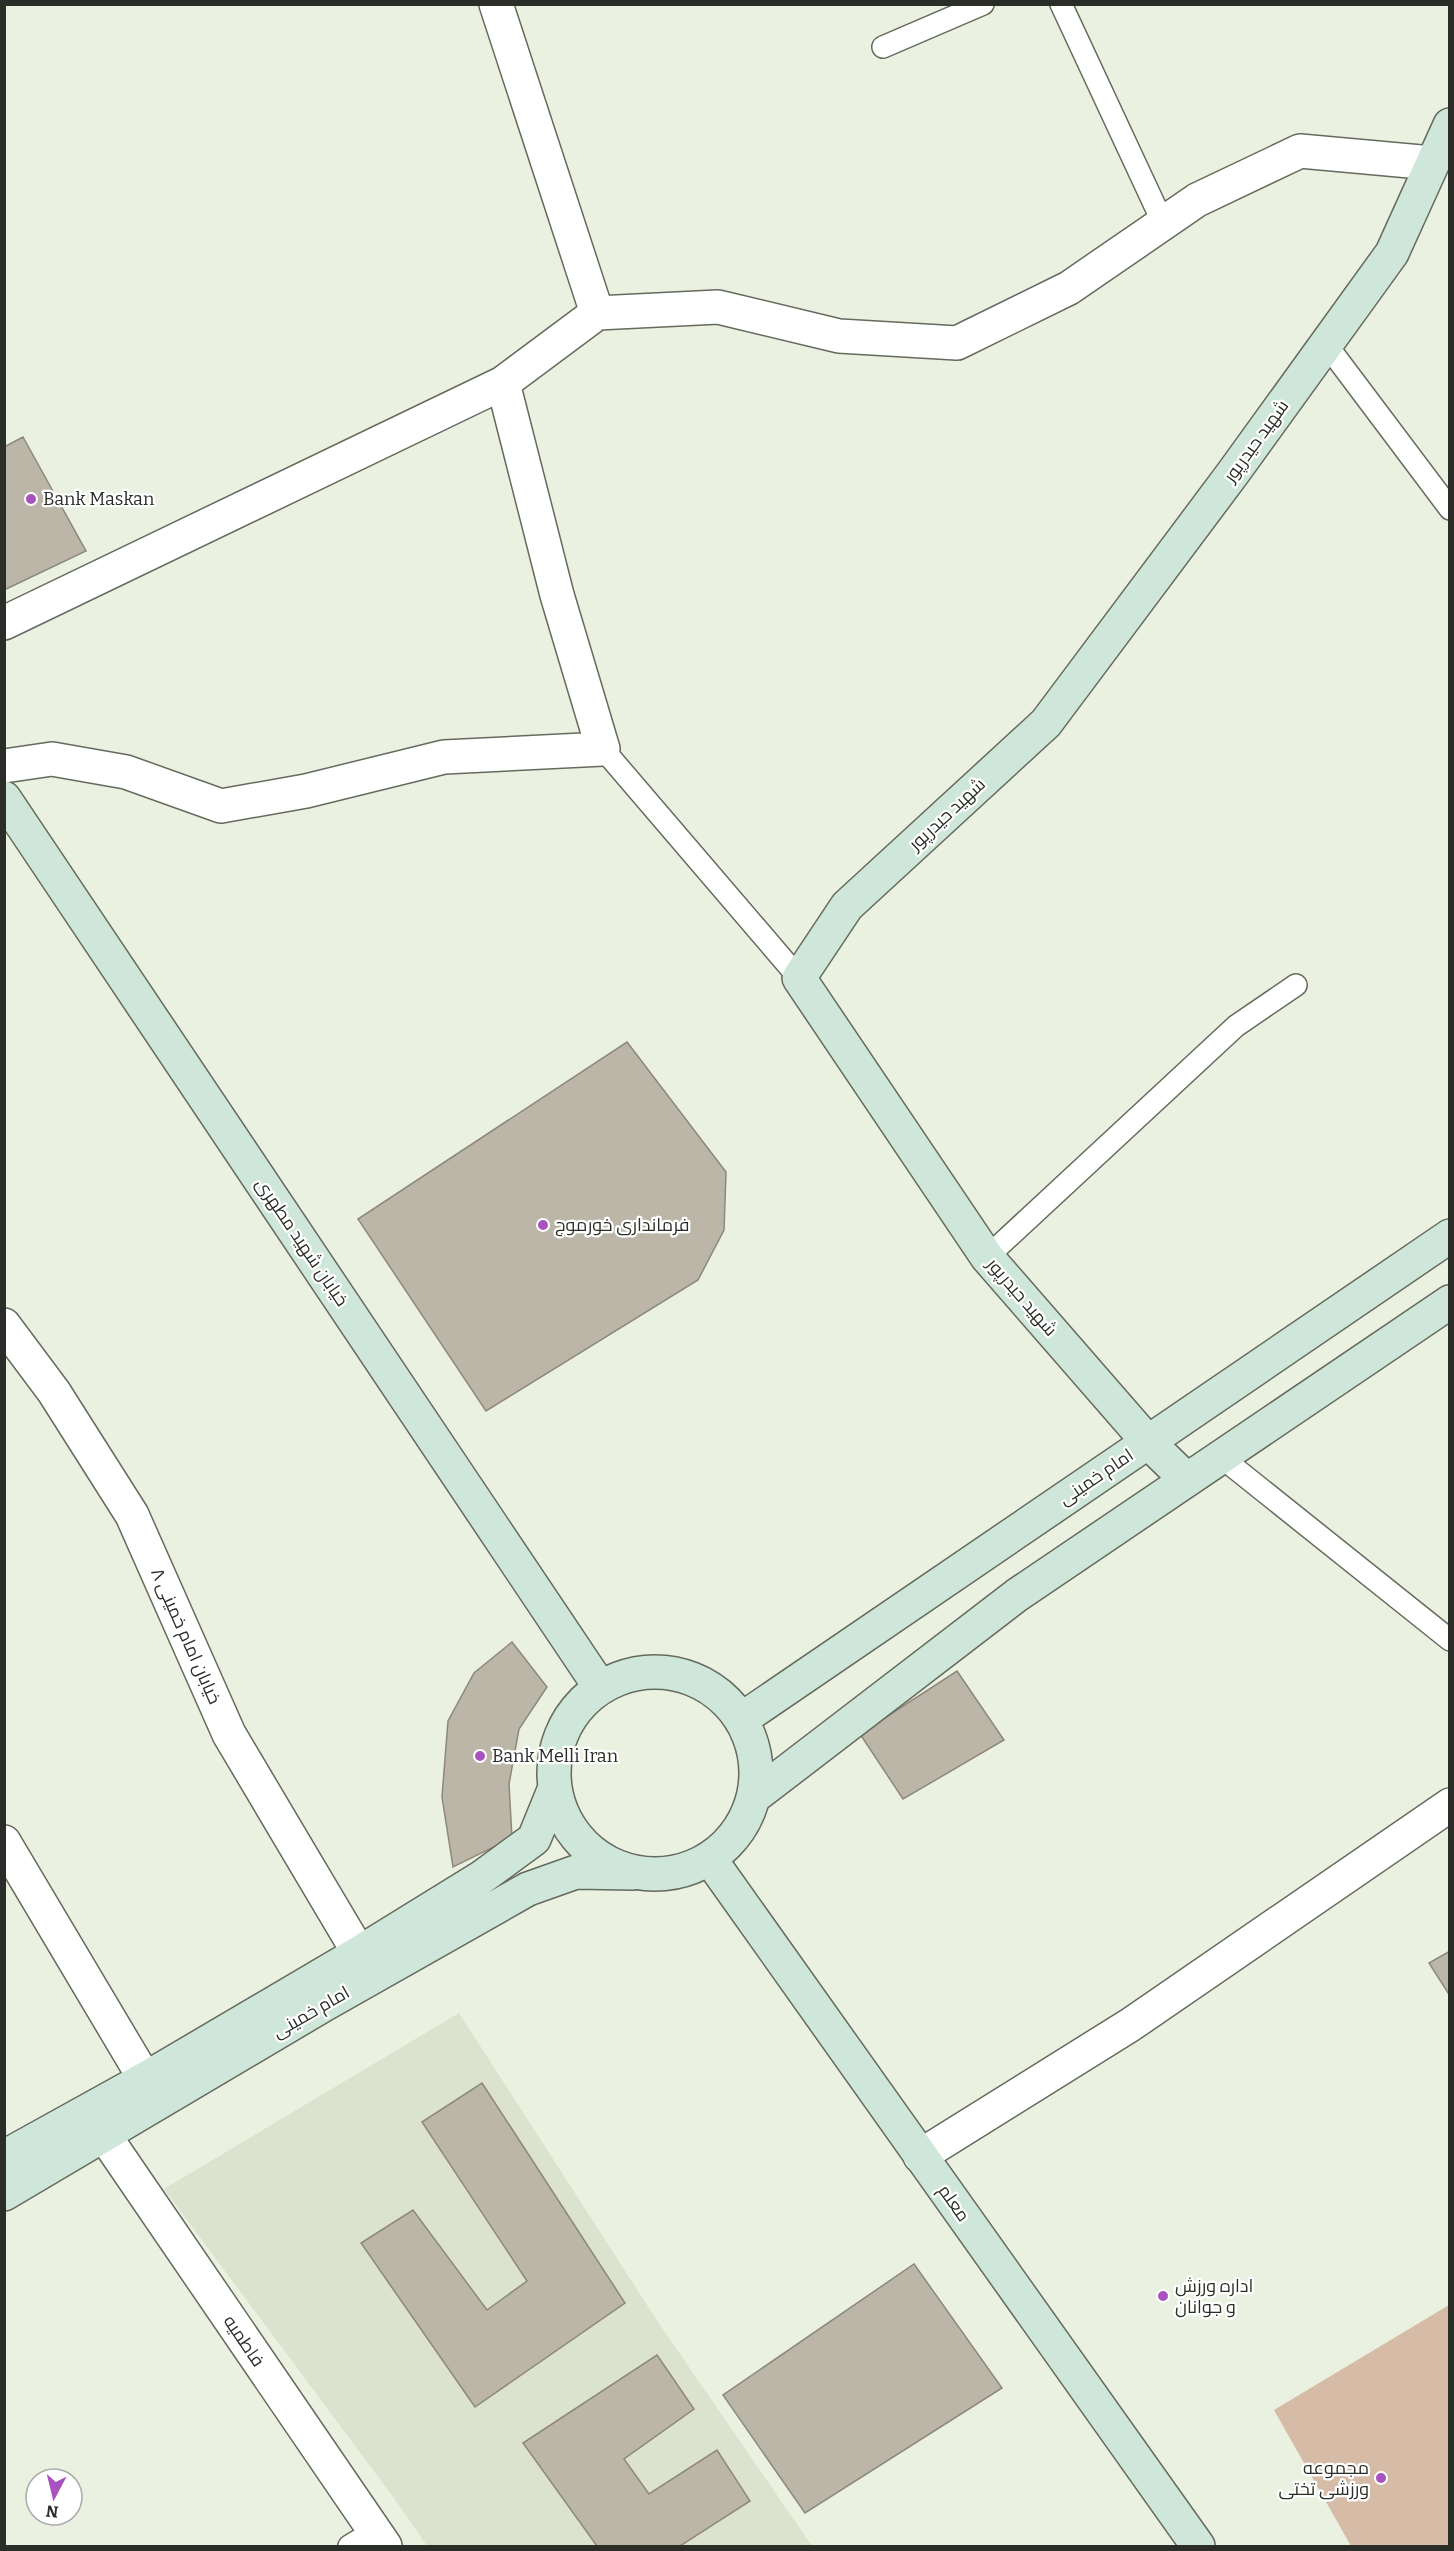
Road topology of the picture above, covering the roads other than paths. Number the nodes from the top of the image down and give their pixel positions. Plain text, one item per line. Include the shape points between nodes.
1 (496, 4) edge
2 (983, 4) edge
3 (1061, 4) edge
4 (883, 46) dead end
5 (1449, 125) edge
6 (1432, 164) junction
7 (1163, 223) junction
8 (597, 313) junction
9 (1326, 344) junction
10 (503, 383) junction
11 (1449, 509) edge
12 (4, 623) edge
13 (603, 749) junction
14 (4, 766) edge
15 (4, 798) edge
16 (799, 978) junction
17 (1296, 985) dead end
18 (1449, 1236) edge
19 (987, 1257) junction
20 (1449, 1302) edge
21 (4, 1325) edge
22 (1148, 1442) junction
23 (1221, 1457) junction
24 (1187, 1480) junction
25 (1449, 1640) edge
26 (600, 1687) junction
27 (742, 1719) junction
28 (554, 1790) junction
29 (755, 1796) junction
30 (1449, 1805) edge
31 (4, 1842) edge
32 (710, 1859) junction
33 (633, 1873) junction
34 (359, 1953) junction
35 (144, 2079) junction
36 (104, 2135) junction
37 (920, 2156) junction
38 (4, 2157) edge
39 (4, 2194) edge
40 (370, 2541) edge
41 (1198, 2547) edge

1 - 8 street
2 - 4 lane
3 - 7 lane
5 - 6 main road, شهید حیدرپور
6 - 7 street via 1300,151 1197,200
6 - 9 main road, شهید حیدرپور via 1392,253
7 - 8 street via 1069,288 957,343 839,336 718,307
8 - 10 street
9 - 11 lane
9 - 16 main road, شهید حیدرپور via 1046,723 847,906
10 - 12 street
10 - 13 street via 557,595
13 - 14 street via 444,757 306,791 220,806 126,772 52,759
13 - 16 lane
15 - 26 main road, خیابان شهید مطهری
16 - 19 main road, شهید حیدرپور
17 - 19 lane via 1236,1026
18 - 22 main road, امام خمینی
19 - 22 main road, شهید حیدرپور
20 - 23 main road
21 - 34 street, خیابان امام خمینی ۸ via 54,1392 132,1515 229,1734
22 - 24 main road, شهید حیدرپور
22 - 27 main road, امام خمینی
23 - 24 main road
23 - 25 lane
24 - 29 main road via 1017,1595
26 - 27 main road via 638,1672 678,1673 714,1689
26 - 28 main road via 571,1714 555,1751
27 - 29 main road via 756,1756
28 - 33 main road via 568,1827 596,1857
28 - 34 main road, امام خمینی via 534,1839 482,1877
29 - 32 main road via 739,1832
30 - 37 street via 1130,2025
31 - 35 street
32 - 33 main road via 672,1874
32 - 37 main road, معلم
33 - 36 main road, امام خمینی via 576,1872 528,1889
34 - 35 main road, امام خمینی
35 - 38 main road, امام خمینی
36 - 39 main road, امام خمینی
36 - 40 street, فاطمیه
37 - 41 main road, معلم

